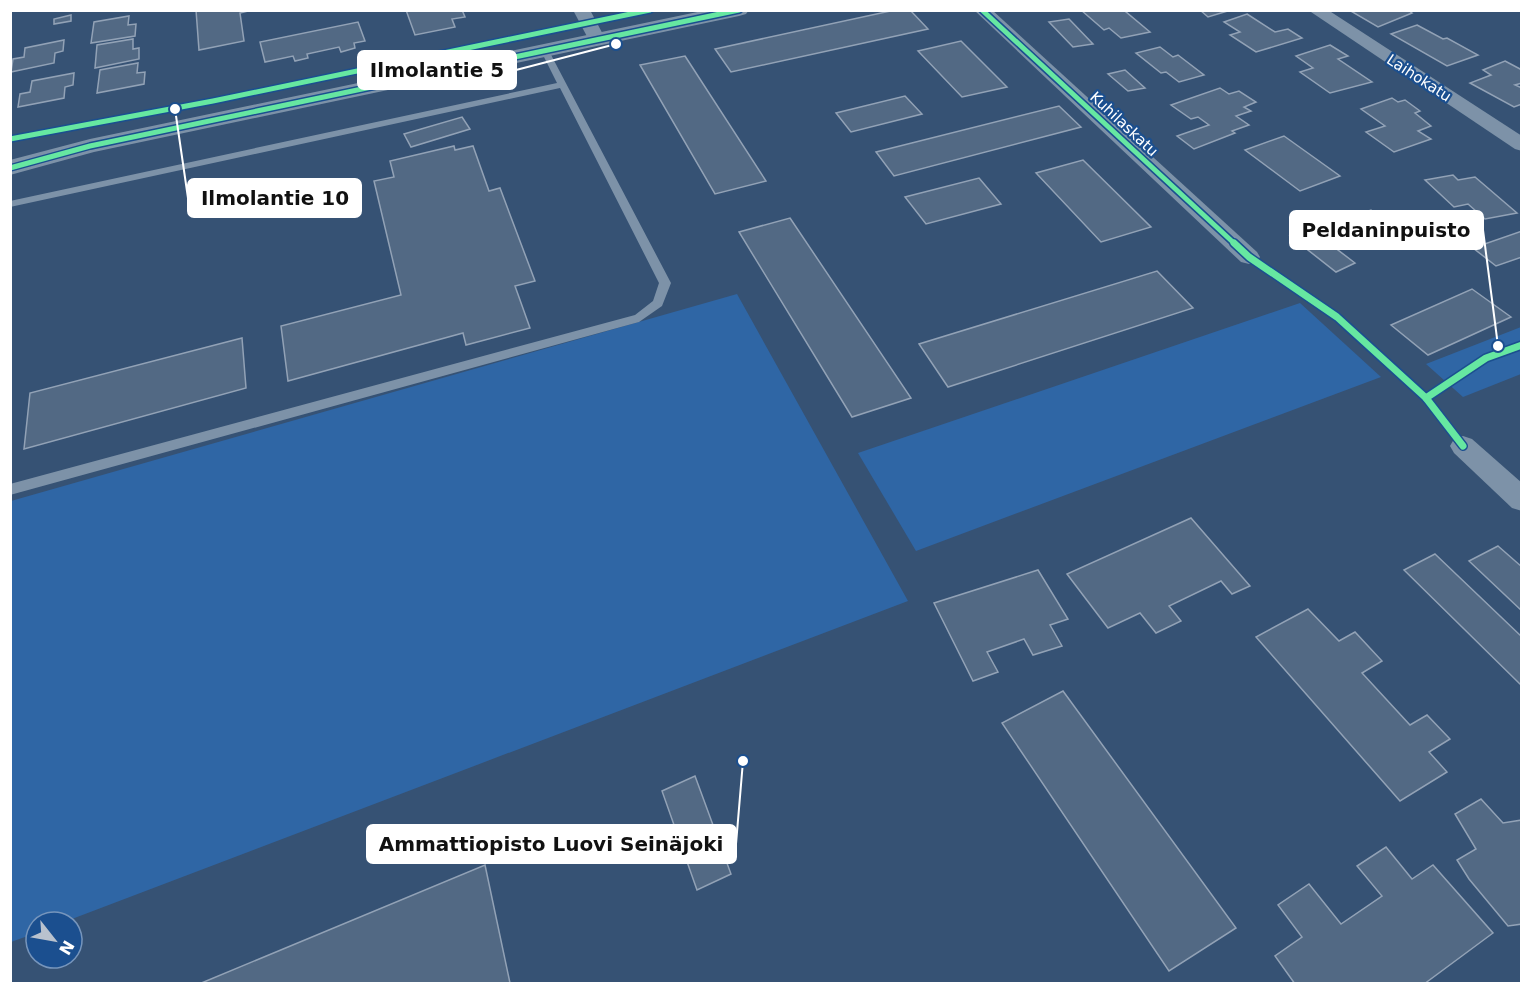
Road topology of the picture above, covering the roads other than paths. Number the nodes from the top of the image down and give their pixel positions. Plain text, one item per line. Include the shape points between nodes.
1 (580, 10) edge
2 (739, 10) edge
3 (982, 10) edge
4 (1316, 10) edge
5 (597, 40) junction
6 (545, 51) junction
7 (562, 85) junction
8 (1521, 145) edge
9 (90, 146) junction
10 (10, 153) edge
11 (10, 168) edge
12 (10, 204) edge
13 (1249, 257) dead end
14 (1463, 446) dead end
15 (10, 490) edge
16 (1521, 500) edge

1 - 5 street
2 - 5 street
3 - 13 street, Kuhilaskatu
4 - 8 street, Laihokatu
5 - 6 street
6 - 7 lane
6 - 9 street
7 - 12 lane
7 - 15 lane via 665,283 658,303 639,318
9 - 10 street
9 - 11 street
14 - 16 street

